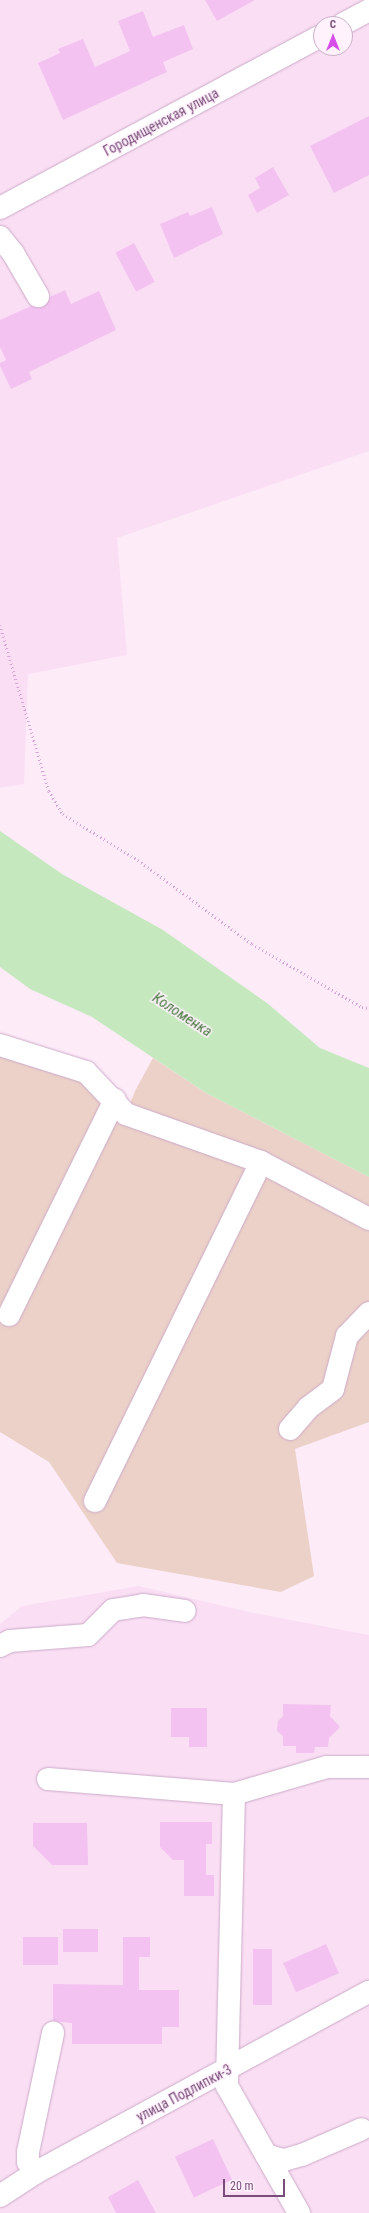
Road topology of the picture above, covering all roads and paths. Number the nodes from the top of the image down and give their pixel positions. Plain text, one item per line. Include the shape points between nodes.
1 (369, 10) edge
2 (353, 19) edge
3 (313, 40) edge
4 (0, 208) edge
5 (0, 237) edge
6 (38, 296) dead end
7 (0, 625) edge
8 (369, 1008) edge
9 (0, 1045) edge
10 (115, 1100) junction
11 (261, 1162) junction
12 (369, 1219) edge
13 (369, 1312) edge
14 (9, 1315) dead end
15 (290, 1429) dead end
16 (95, 1501) dead end
17 (185, 1611) dead end
18 (0, 1646) edge
19 (369, 1767) edge
20 (48, 1779) dead end
21 (234, 1794) junction
22 (369, 1992) edge
23 (53, 2033) dead end
24 (226, 2070) junction
25 (362, 2129) dead end
26 (266, 2155) junction
27 (35, 2173) junction
28 (0, 2196) edge
29 (299, 2213) edge

1 - 2 street
3 - 4 street, Городищенская улица
5 - 6 street
7 - 8 path via 49,791 63,814 138,860 252,944 362,1007
9 - 10 street via 86,1072
10 - 11 street via 126,1114
10 - 14 street
11 - 12 street
11 - 16 street
13 - 15 street via 347,1336 333,1389 308,1408
17 - 18 street via 143,1605 113,1610 88,1635 10,1641
19 - 21 street via 327,1767
20 - 21 street
21 - 24 street
22 - 24 street, улица Подлипки-3
23 - 27 street via 28,2152 28,2162
24 - 26 street via 227,2086
24 - 27 street, улица Подлипки-3
25 - 26 street via 302,2155 284,2160
26 - 29 street
27 - 28 street, улица Подлипки-3

